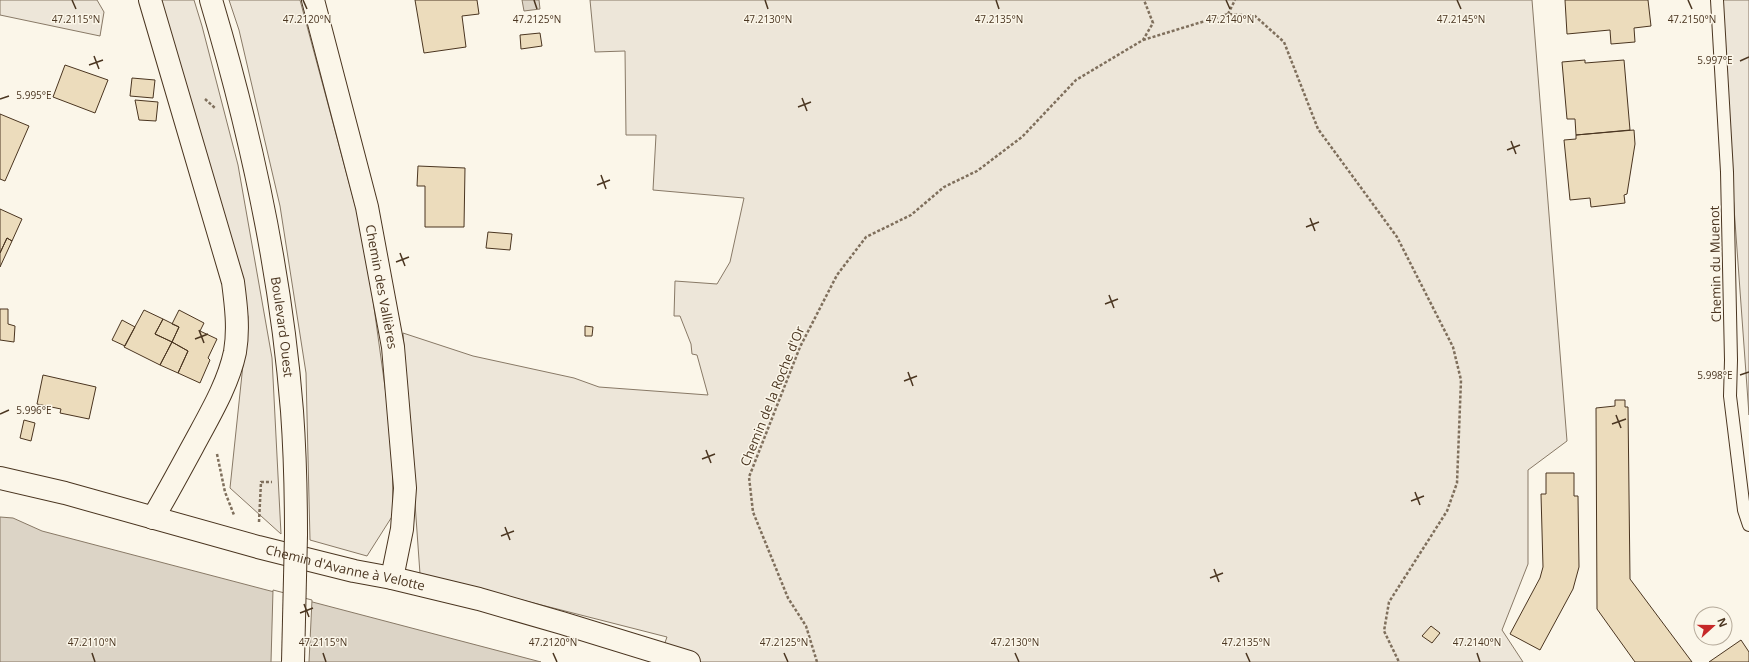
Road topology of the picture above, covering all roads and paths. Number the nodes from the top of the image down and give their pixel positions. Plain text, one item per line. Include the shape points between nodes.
1 (150, 0) edge
2 (211, 0) edge
3 (313, 0) edge
4 (1144, 0) edge
5 (1235, 0) edge
6 (1717, 0) edge
7 (1228, 14) junction
8 (1143, 40) junction
9 (208, 418) junction
10 (0, 478) edge
11 (274, 482) dead end
12 (153, 518) junction
13 (1749, 525) edge
14 (258, 547) junction
15 (392, 578) junction
16 (293, 662) edge
17 (689, 662) edge
18 (817, 662) edge
19 (1399, 662) edge

1 - 9 street via 232,282 236,304 235,351 229,374
2 - 16 street, Boulevard Ouest, bridge via 246,130 275,274 292,412 296,535
3 - 15 street, Chemin des Vallières via 368,207 393,347 405,488 400,542
4 - 8 path via 1153,22
5 - 7 path
6 - 13 lane, Chemin du Muenot via 1727,172 1730,396 1744,510
7 - 8 path, Chemin de la Roche d'Or
7 - 19 path via 1255,16 1284,42 1318,129 1397,237 1453,347 1461,380 1457,483 1447,510 1389,602 1384,631
8 - 18 path, Chemin de la Roche d'Or via 1076,80 1022,137 977,171 944,187 911,215 866,237 837,274 800,347 749,478 753,512 788,598 806,626
9 - 12 street
9 - 14 path via 225,492 239,525
10 - 12 street, Chemin d'Avanne à Velotte
11 - 14 path via 261,482
12 - 14 street, Chemin d'Avanne à Velotte
14 - 15 street, Chemin d'Avanne à Velotte
15 - 17 street, Chemin d'Avanne à Velotte via 479,599

